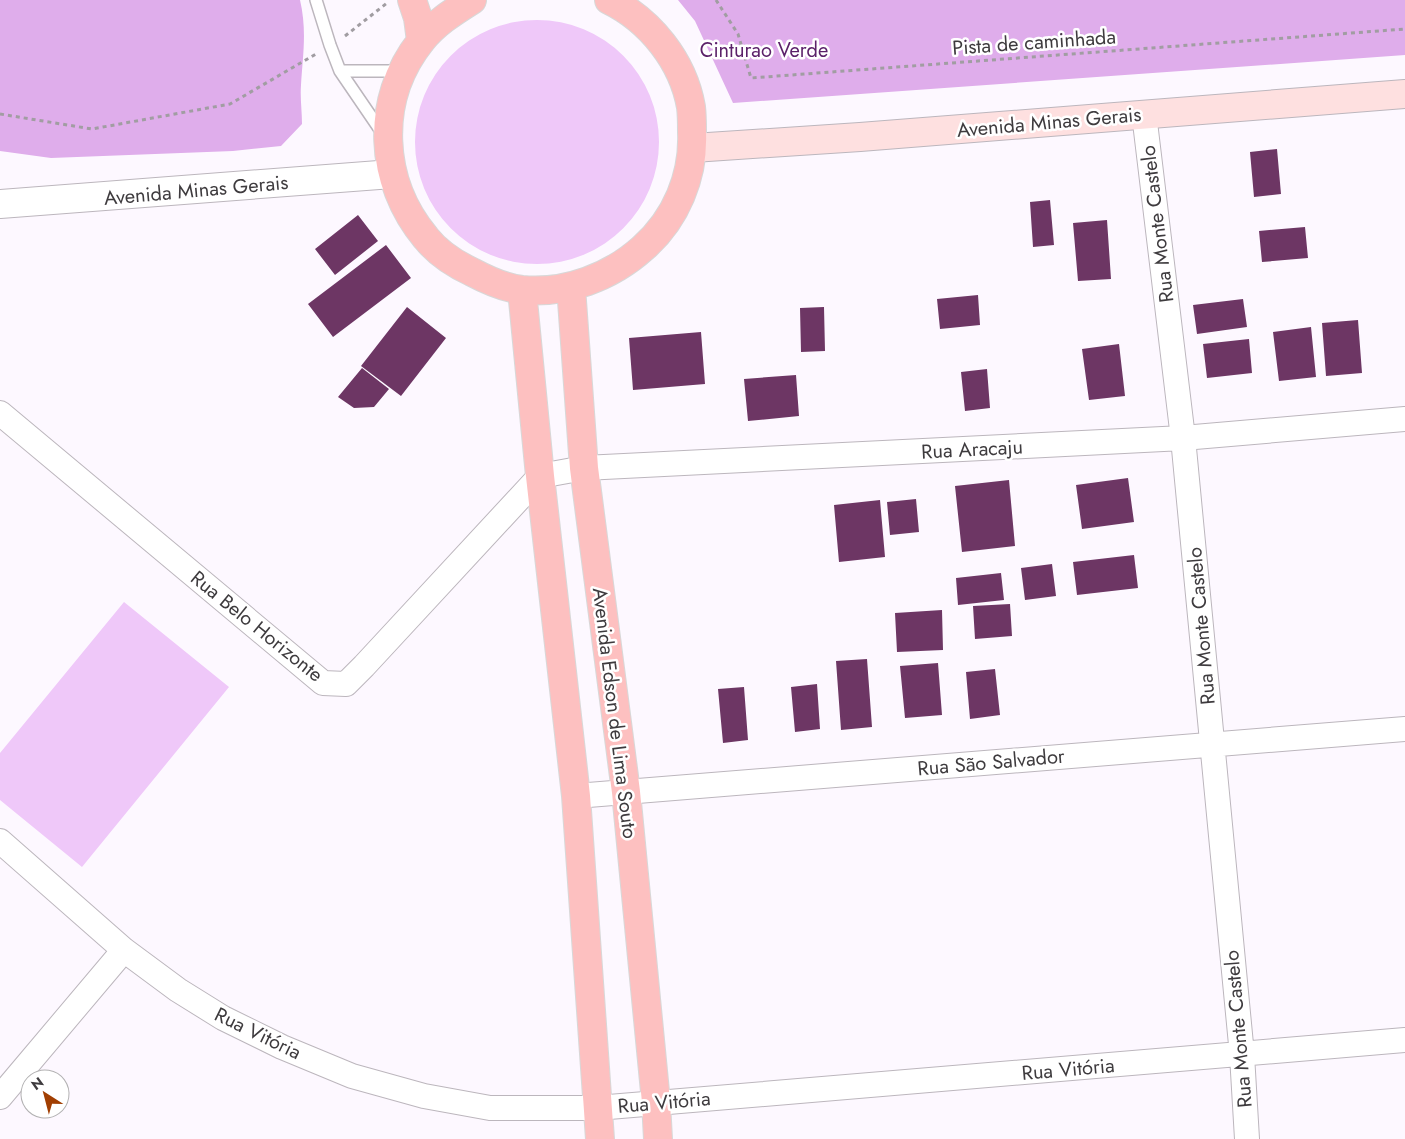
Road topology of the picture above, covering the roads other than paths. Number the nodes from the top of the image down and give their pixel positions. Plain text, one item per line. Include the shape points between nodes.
1 (316, 0) edge
2 (412, 0) edge
3 (472, 0) edge
4 (609, 0) edge
5 (421, 41) junction
6 (340, 71) junction
7 (402, 71) junction
8 (1405, 94) edge
9 (1144, 114) junction
10 (387, 140) junction
11 (693, 148) junction
12 (392, 174) junction
13 (5, 211) edge
14 (570, 287) junction
15 (522, 290) junction
16 (0, 413) edge
17 (1405, 419) edge
18 (1184, 438) junction
19 (584, 468) junction
20 (540, 476) junction
21 (1405, 729) edge
22 (1212, 744) junction
23 (626, 792) junction
24 (576, 796) junction
25 (0, 841) edge
26 (124, 950) junction
27 (1405, 1040) edge
28 (1242, 1055) junction
29 (0, 1097) edge
30 (656, 1102) junction
31 (597, 1108) junction
32 (600, 1139) edge
33 (658, 1139) edge
34 (1247, 1139) edge

1 - 6 lane
2 - 5 main road
3 - 5 main road via 446,16
4 - 11 main road via 647,26 667,50 682,77 691,107
5 - 7 main road
6 - 7 lane
6 - 10 lane
7 - 10 main road via 391,104
8 - 9 main road, Avenida Minas Gerais
9 - 11 main road, Avenida Minas Gerais
9 - 18 street, Rua Monte Castelo
10 - 12 main road
11 - 14 main road via 683,193 670,218 652,240 632,259 608,274
12 - 13 street, Avenida Minas Gerais
12 - 15 main road via 405,209 427,239 455,264 488,281
14 - 15 main road
14 - 19 main road, Avenida Edson de Lima Souto
15 - 20 main road
16 - 20 street, Rua Belo Horizonte via 323,683 346,684
17 - 18 street, Rua Aracaju
18 - 19 street, Rua Aracaju
18 - 22 street, Rua Monte Castelo
19 - 20 street, Rua Aracaju
19 - 23 main road, Avenida Edson de Lima Souto
20 - 24 main road
21 - 22 street, Rua São Salvador
22 - 23 street, Rua São Salvador
22 - 28 street, Rua Monte Castelo
23 - 24 street, Rua São Salvador
23 - 30 main road, Avenida Edson de Lima Souto
24 - 31 main road
25 - 26 street, Rua Vitória
26 - 29 street
26 - 31 street, Rua Vitória via 223,1018 352,1076 424,1096 490,1108
27 - 28 street, Rua Vitória
28 - 30 street, Rua Vitória
28 - 34 street, Rua Monte Castelo
30 - 31 street, Rua Vitória
30 - 33 main road, Avenida Edson de Lima Souto
31 - 32 main road

